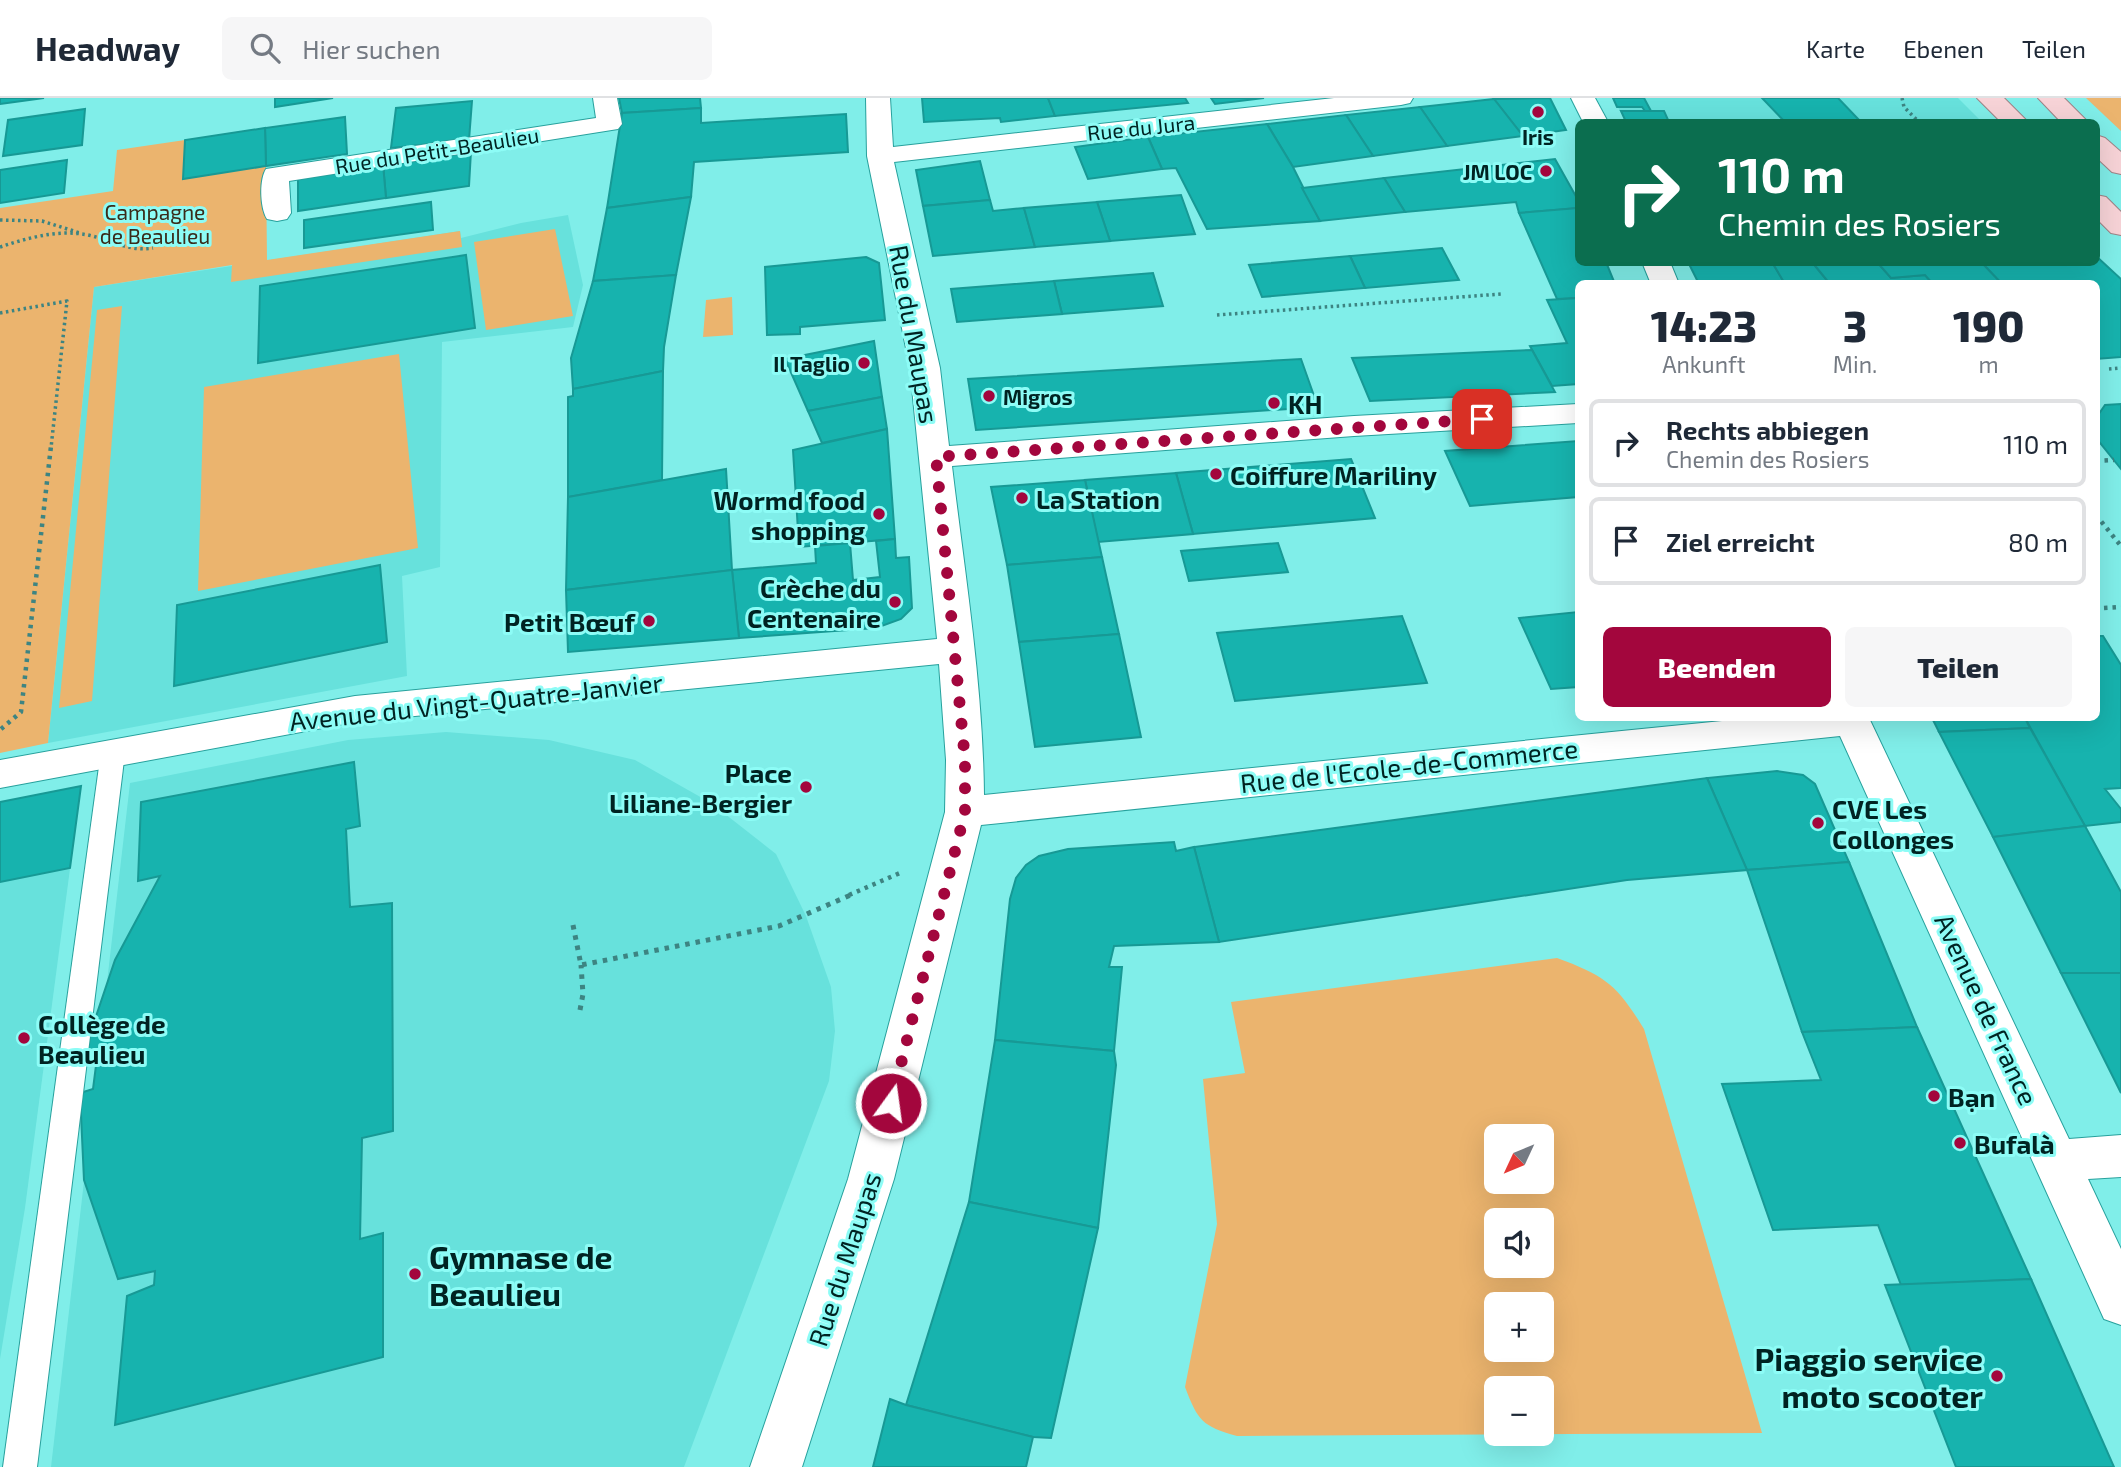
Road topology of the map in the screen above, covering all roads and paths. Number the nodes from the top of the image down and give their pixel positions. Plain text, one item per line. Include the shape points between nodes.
1 (605, 98) edge
2 (878, 98) edge
3 (1401, 98) edge
4 (1583, 98) edge
5 (1902, 98) edge
6 (1989, 98) edge
7 (2020, 98) edge
8 (2050, 98) edge
9 (1594, 119) edge
10 (1916, 119) edge
11 (2011, 119) edge
12 (2042, 119) edge
13 (2072, 119) edge
14 (2100, 147) edge
15 (880, 156) junction
16 (2121, 166) edge
17 (2100, 177) edge
18 (2121, 196) edge
19 (2100, 207) edge
20 (277, 213) dead end
21 (0, 220) edge
22 (2121, 227) edge
23 (81, 234) junction
24 (0, 247) edge
25 (153, 248) dead end
26 (1501, 294) dead end
27 (0, 313) edge
28 (1217, 315) dead end
29 (2121, 368) edge
30 (2109, 369) dead end
31 (1575, 414) edge
32 (936, 457) junction
33 (2114, 460) dead end
34 (2100, 461) edge
35 (2100, 520) edge
36 (2121, 546) edge
37 (2121, 607) edge
38 (2104, 608) dead end
39 (956, 650) junction
40 (1833, 721) edge
41 (1853, 721) edge
42 (0, 729) edge
43 (113, 752) junction
44 (0, 774) edge
45 (965, 812) junction
46 (911, 869) dead end
47 (573, 925) dead end
48 (581, 964) junction
49 (580, 1010) dead end
50 (2121, 1156) edge
51 (2057, 1161) junction
52 (2121, 1302) edge
53 (20, 1467) edge
54 (776, 1467) edge

1 - 20 street, Rue du Petit-Beaulieu via 610,124 275,175
2 - 15 street, Rue du Maupas
3 - 15 street, Rue du Jura
4 - 9 street
5 - 10 path
6 - 11 main road
7 - 12 main road
8 - 13 main road
14 - 16 main road
15 - 32 street, Rue du Maupas via 921,338
17 - 18 main road
19 - 22 main road
21 - 23 path via 55,222
23 - 24 path via 47,235
23 - 25 path via 128,250
26 - 28 path
27 - 42 path via 67,301 21,712
29 - 30 path
31 - 32 street
32 - 39 street, Rue du Maupas
33 - 34 path
35 - 36 path
37 - 38 path
39 - 43 street, Avenue du Vingt-Quatre-Janvier via 355,709
39 - 45 street, Rue du Maupas
40 - 45 street, Rue de l'Ecole-de-Commerce
41 - 51 street, Avenue de France
43 - 44 street, Avenue du Vingt-Quatre-Janvier
43 - 53 lane
45 - 54 street, Rue du Maupas via 871,1179
46 - 48 path via 779,926
47 - 48 path
48 - 49 path
50 - 51 street
51 - 52 street, Avenue de France

